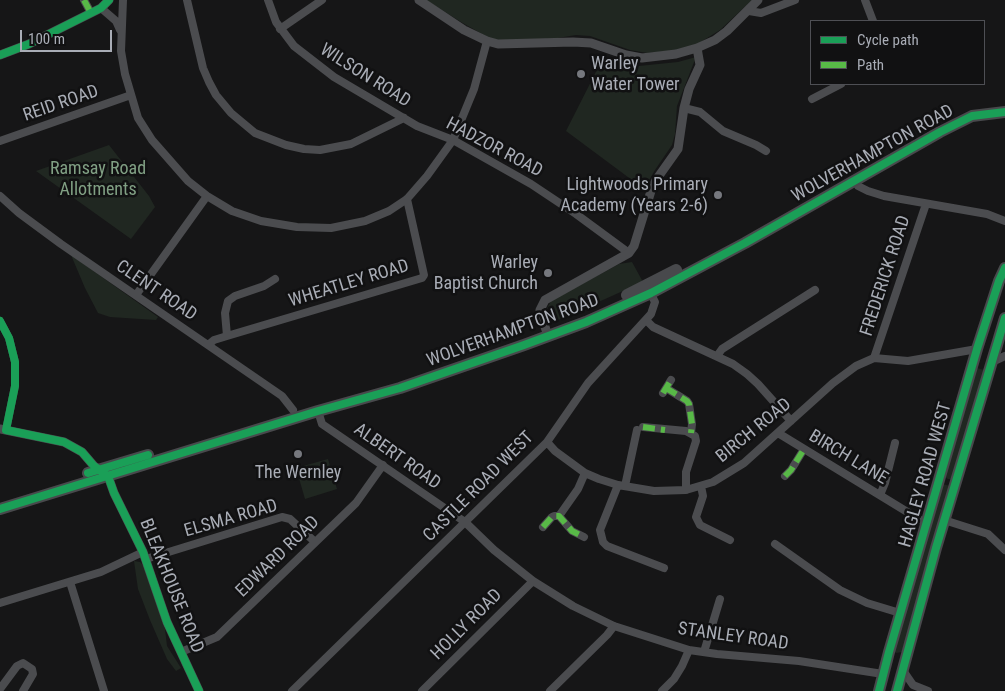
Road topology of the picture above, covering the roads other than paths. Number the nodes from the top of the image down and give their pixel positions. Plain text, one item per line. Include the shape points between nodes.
1 (84, 0) edge
2 (109, 0) edge
3 (187, 0) edge
4 (268, 0) edge
5 (322, 0) edge
6 (419, 0) edge
7 (758, 0) edge
8 (795, 0) edge
9 (865, 0) edge
10 (123, 2) edge
11 (101, 8) junction
12 (749, 11) junction
13 (91, 13) junction
14 (110, 16) junction
15 (874, 20) edge
16 (280, 29) junction
17 (121, 32) junction
18 (487, 41) junction
19 (697, 48) junction
20 (0, 55) edge
21 (838, 85) edge
22 (131, 95) junction
23 (812, 99) dead end
24 (1005, 103) edge
25 (684, 108) junction
26 (1005, 112) edge
27 (404, 118) junction
28 (417, 126) joint
29 (452, 140) junction
30 (0, 141) edge
31 (766, 152) dead end
32 (853, 177) junction
33 (0, 196) edge
34 (207, 196) junction
35 (407, 199) junction
36 (926, 204) junction
37 (1005, 221) edge
38 (629, 252) junction
39 (1005, 268) edge
40 (275, 279) dead end
41 (649, 290) junction
42 (814, 290) dead end
43 (136, 296) junction
44 (1005, 318) edge
45 (0, 320) edge
46 (646, 320) junction
47 (547, 333) junction
48 (227, 336) junction
49 (1002, 343) edge
50 (208, 345) junction
51 (978, 348) junction
52 (717, 356) junction
53 (1005, 356) edge
54 (874, 358) junction
55 (992, 362) junction
56 (671, 380) dead end
57 (293, 410) junction
58 (318, 411) junction
59 (791, 421) junction
60 (3, 429) edge
61 (691, 433) junction
62 (778, 433) junction
63 (547, 442) junction
64 (894, 444) dead end
65 (804, 448) junction
66 (383, 465) junction
67 (585, 473) junction
68 (100, 474) junction
69 (784, 476) dead end
70 (940, 478) junction
71 (956, 483) junction
72 (621, 486) junction
73 (701, 486) junction
74 (686, 490) junction
75 (880, 495) junction
76 (0, 501) edge
77 (0, 510) edge
78 (559, 516) junction
79 (944, 520) junction
80 (466, 522) junction
81 (927, 524) junction
82 (543, 527) dead end
83 (584, 537) dead end
84 (730, 540) dead end
85 (315, 542) junction
86 (775, 544) dead end
87 (1005, 550) edge
88 (145, 555) junction
89 (664, 568) dead end
90 (533, 580) junction
91 (70, 582) junction
92 (720, 599) dead end
93 (0, 603) edge
94 (900, 613) junction
95 (614, 626) junction
96 (689, 650) junction
97 (181, 652) junction
98 (704, 652) junction
99 (902, 669) junction
100 (882, 681) edge
101 (913, 685) junction
102 (0, 688) edge
103 (22, 691) edge
104 (104, 691) edge
105 (199, 691) edge
106 (292, 691) edge
107 (422, 691) edge
108 (550, 691) edge
109 (662, 691) edge
110 (897, 691) edge
111 (928, 691) edge

1 - 13 street
2 - 11 street
3 - 27 street via 209,82 231,113 256,133 286,145 320,150 351,144
4 - 16 street, WILSON ROAD
5 - 16 street
6 - 18 street
7 - 12 street
8 - 12 street via 761,13
9 - 15 street
10 - 14 street via 117,14
10 - 17 street
11 - 13 street
11 - 14 street
12 - 19 street via 715,40
13 - 20 street
14 - 17 street
16 - 27 street, WILSON ROAD via 294,46 323,70
17 - 22 street via 121,51
18 - 19 street via 509,44 591,43 642,58
18 - 29 street via 474,89
19 - 25 street via 700,65
21 - 23 street
22 - 30 street, REID ROAD
22 - 34 street via 138,118 152,140 188,181
24 - 32 highway, WOLVERHAMPTON ROAD via 968,109
25 - 31 street via 700,112 723,131
25 - 38 street via 678,149 656,180 634,246
26 - 32 highway, WOLVERHAMPTON ROAD via 972,116
27 - 28 street, WILSON ROAD
28 - 29 street, HADZOR ROAD
29 - 35 street
29 - 38 street, HADZOR ROAD via 531,184
32 - 36 street via 858,186 868,191
32 - 41 highway, WOLVERHAMPTON ROAD via 745,243
33 - 43 street, CLENT ROAD via 43,231
34 - 35 street via 232,211 261,221 330,228 365,221
34 - 43 street
35 - 48 street, WHEATLEY ROAD via 424,275 422,278
36 - 37 street via 988,214
36 - 54 street, FREDERICK ROAD
38 - 47 street via 545,300 540,310
39 - 51 highway, HAGLEY ROAD WEST
40 - 48 street via 228,301 225,313
41 - 46 street, CASTLE ROAD WEST via 655,302
41 - 47 highway, WOLVERHAMPTON ROAD
42 - 52 street via 722,349
43 - 50 street, CLENT ROAD
44 - 49 highway, HAGLEY ROAD WEST
45 - 60 street via 15,362 15,386
46 - 52 street via 654,327
46 - 63 street, CASTLE ROAD WEST via 588,383
47 - 57 highway, WOLVERHAMPTON ROAD
47 - 58 highway, WOLVERHAMPTON ROAD via 400,388
48 - 50 street, WHEATLEY ROAD
49 - 51 highway via 992,334 986,334
49 - 55 highway, HAGLEY ROAD WEST
50 - 57 street, CLENT ROAD via 282,396
51 - 54 street via 908,361
51 - 55 highway via 978,365 981,367
51 - 70 highway, HAGLEY ROAD WEST
52 - 59 street via 758,384
53 - 55 street
54 - 59 street, BIRCH ROAD via 856,366 833,383
55 - 71 highway, HAGLEY ROAD WEST
56 - 61 street via 664,390 689,404
57 - 58 highway
57 - 68 highway, WOLVERHAMPTON ROAD
58 - 66 street, ALBERT ROAD via 322,424
58 - 68 highway, WOLVERHAMPTON ROAD
59 - 62 street, BIRCH ROAD
60 - 68 street, BLEAKHOUSE ROAD via 59,441 78,450
61 - 72 street via 635,433
61 - 74 street via 696,441 688,462
62 - 65 street, BIRCH LANE
62 - 73 street, BIRCH ROAD via 744,463
63 - 67 street, BIRCH ROAD
63 - 80 street, CASTLE ROAD WEST
64 - 75 street
65 - 69 street via 792,470
65 - 75 street, BIRCH LANE
66 - 80 street, ALBERT ROAD
66 - 85 street, EDWARD ROAD via 356,503
67 - 72 street, BIRCH ROAD
67 - 78 street
68 - 76 highway, WOLVERHAMPTON ROAD
68 - 77 highway, WOLVERHAMPTON ROAD
68 - 88 street, BLEAKHOUSE ROAD via 114,493
70 - 71 highway
70 - 81 highway, HAGLEY ROAD WEST
71 - 79 highway, HAGLEY ROAD WEST
72 - 74 street, BIRCH ROAD via 654,491
72 - 89 street via 600,530 603,542
73 - 74 street, BIRCH ROAD
73 - 84 street via 703,496 696,517 700,525
75 - 81 street, BIRCH LANE
78 - 82 street via 552,517
78 - 83 street via 572,531
79 - 87 street via 988,534
79 - 99 highway, HAGLEY ROAD WEST
80 - 90 street, STANLEY ROAD via 494,550
80 - 106 street, CASTLE ROAD WEST
81 - 94 highway, HAGLEY ROAD WEST
85 - 88 street, ELSMA ROAD via 290,519 282,517
85 - 97 street, EDWARD ROAD via 217,637
86 - 94 street via 840,590
88 - 91 street
88 - 97 street, BLEAKHOUSE ROAD via 167,622
90 - 95 street, STANLEY ROAD via 573,606
90 - 107 street, HOLLY ROAD
91 - 93 street
91 - 104 street
92 - 98 street
94 - 100 highway, HAGLEY ROAD WEST
95 - 96 street, STANLEY ROAD
95 - 108 street
96 - 98 street, STANLEY ROAD
96 - 109 street via 678,673
97 - 105 street, BLEAKHOUSE ROAD
98 - 100 street, STANLEY ROAD via 799,662
99 - 100 highway via 898,661 893,660
99 - 101 street
99 - 110 highway, HAGLEY ROAD WEST
101 - 110 street
101 - 111 street
102 - 103 street via 17,666 23,664 33,674

